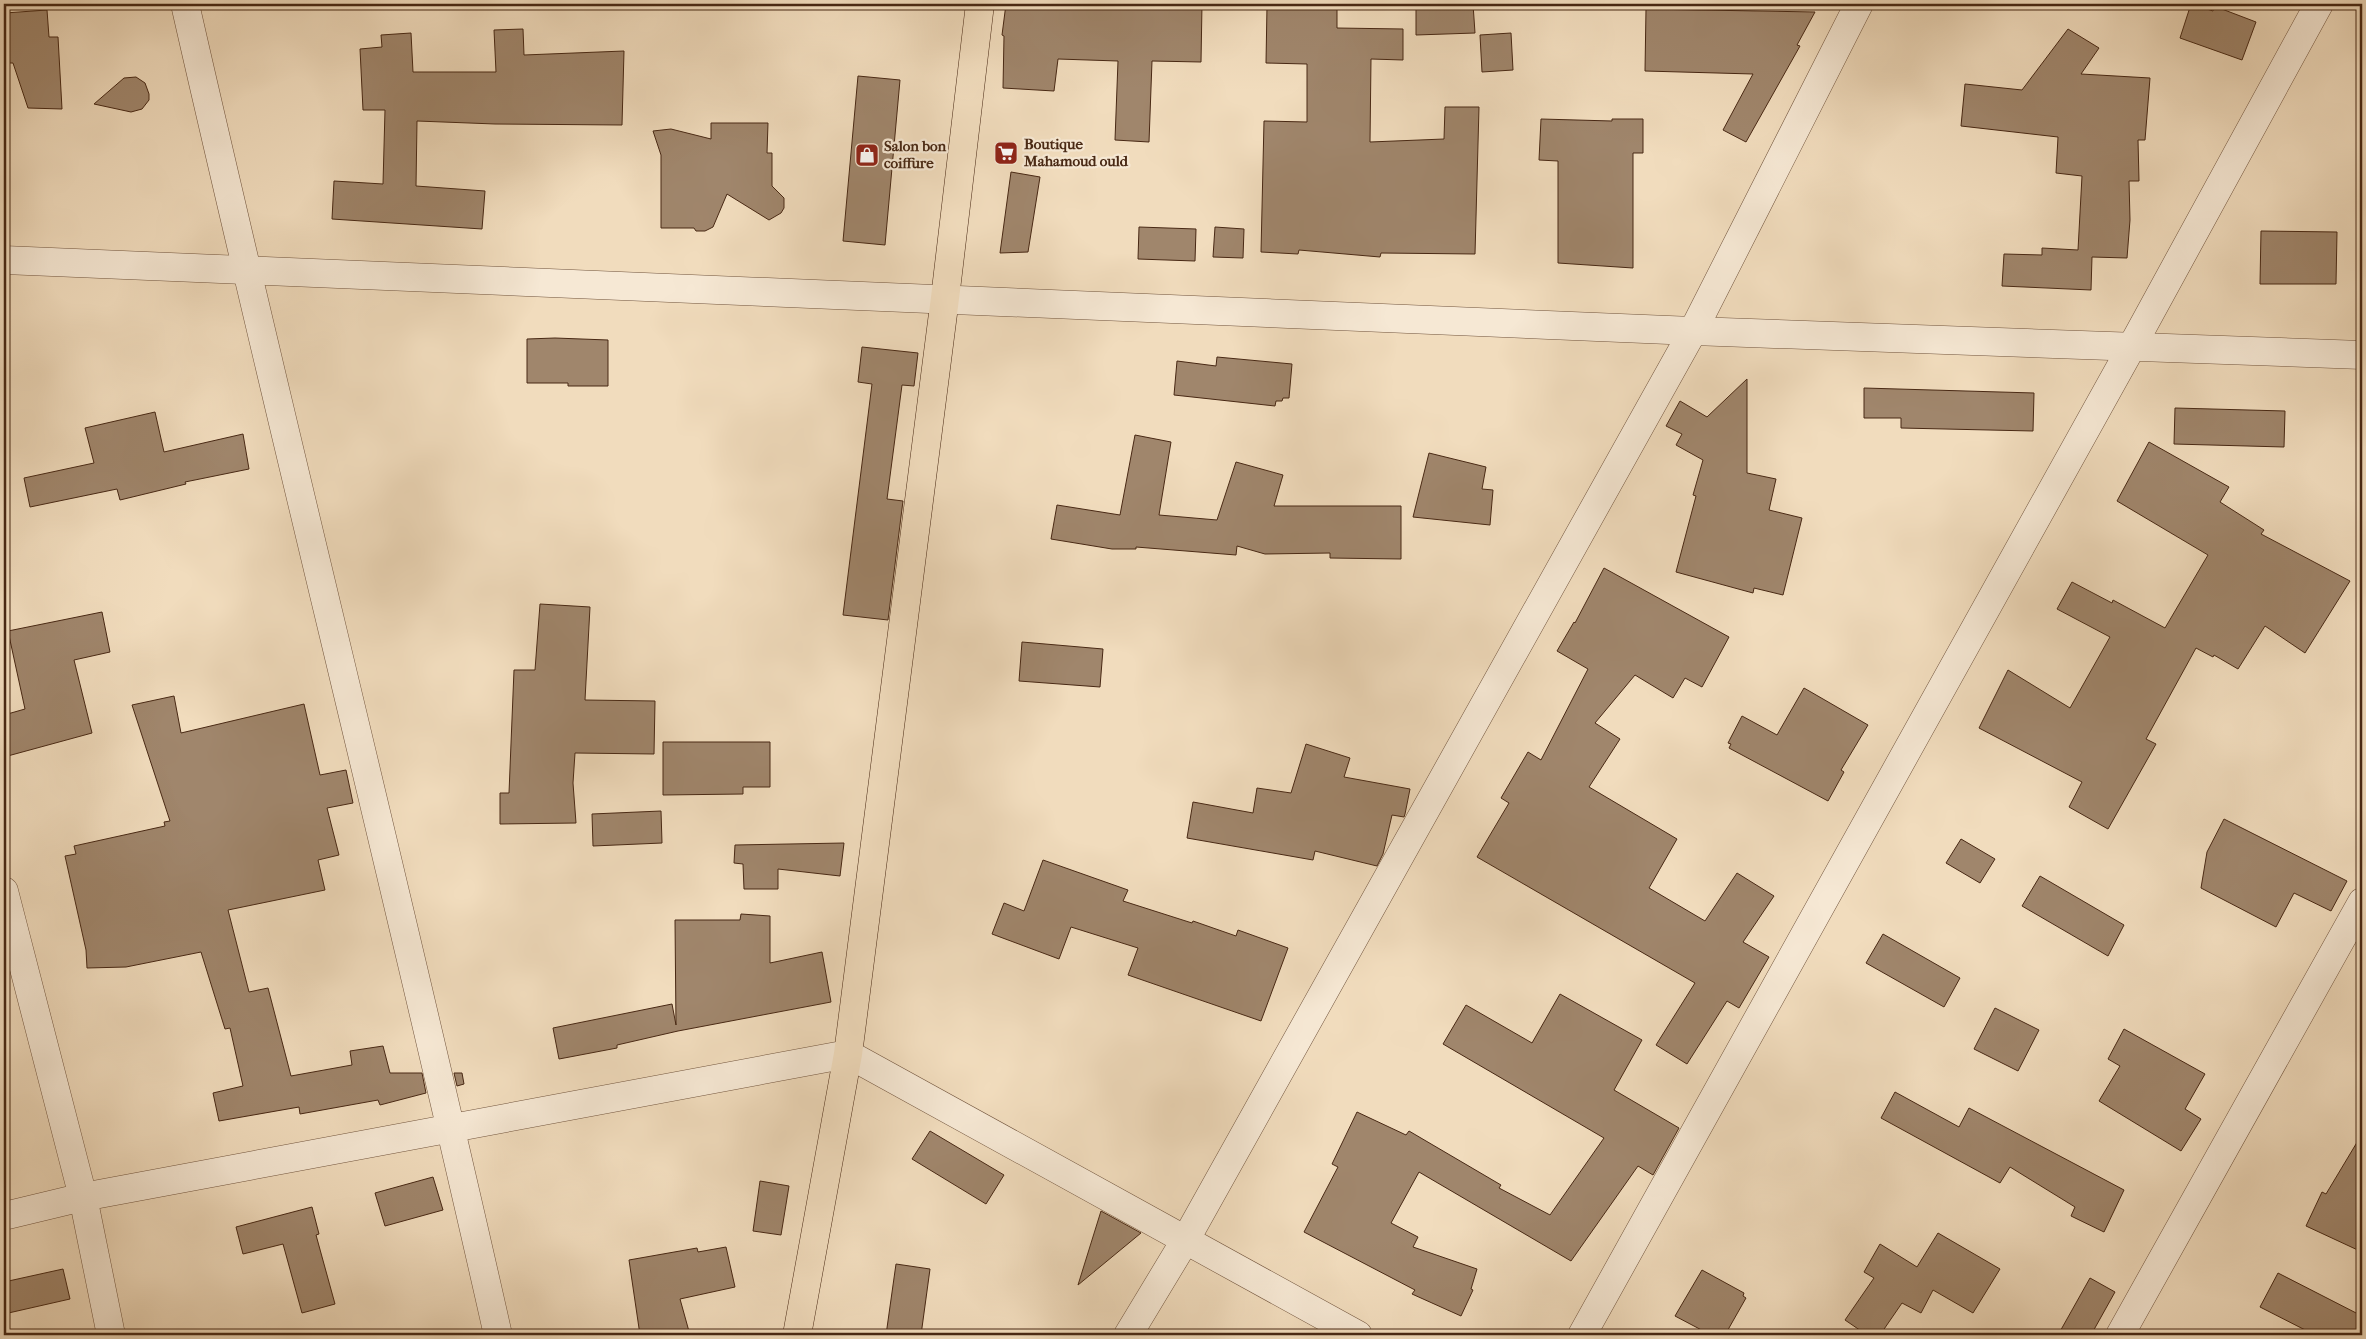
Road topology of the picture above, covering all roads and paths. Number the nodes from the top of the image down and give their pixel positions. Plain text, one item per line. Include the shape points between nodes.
1 (185, 4) edge
2 (980, 4) edge
3 (1859, 4) edge
4 (2319, 4) edge
5 (4, 260) edge
6 (245, 269) junction
7 (945, 298) junction
8 (1694, 331) junction
9 (2131, 348) junction
10 (2362, 355) edge
11 (4, 892) edge
12 (2362, 902) edge
13 (848, 1054) junction
14 (451, 1129) junction
15 (83, 1197) junction
16 (4, 1216) edge
17 (1186, 1239) junction
18 (111, 1335) edge
19 (498, 1335) edge
20 (797, 1335) edge
21 (1128, 1335) edge
22 (1358, 1335) edge
23 (1582, 1335) edge
24 (2120, 1335) edge

1 - 6 street
2 - 7 main road
3 - 8 street
4 - 9 street
5 - 6 street
6 - 7 street
6 - 14 street
7 - 8 street
7 - 13 main road
8 - 9 street
8 - 17 street
9 - 10 street
9 - 23 street
11 - 15 street
12 - 24 street
13 - 14 street
13 - 17 street
13 - 20 main road
14 - 15 street
14 - 19 street
15 - 16 street
15 - 18 street
17 - 21 street
17 - 22 street

